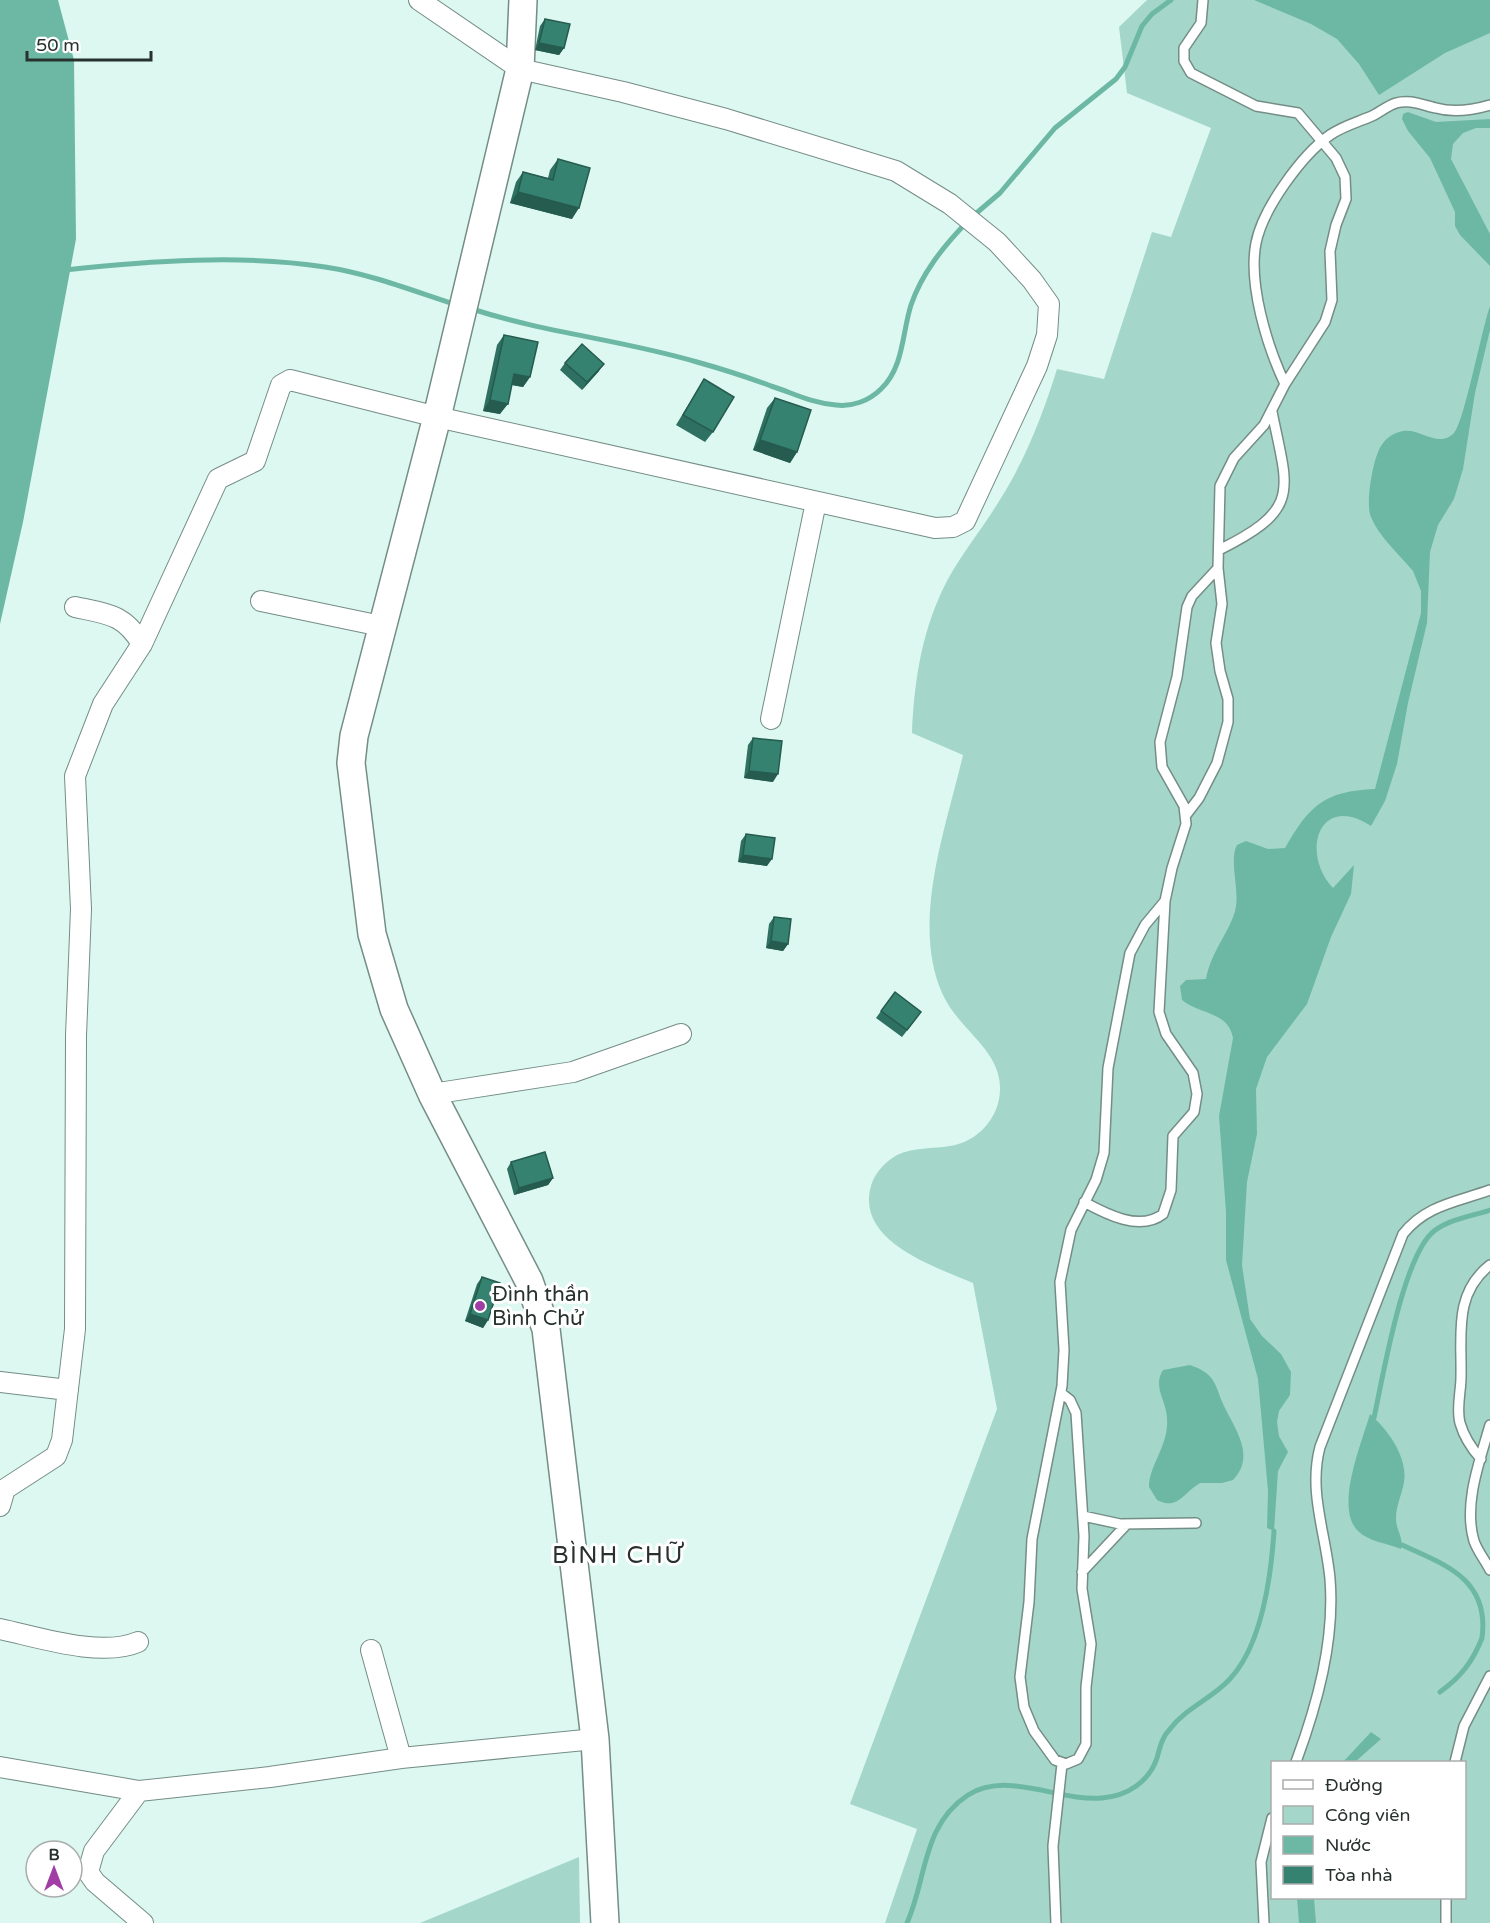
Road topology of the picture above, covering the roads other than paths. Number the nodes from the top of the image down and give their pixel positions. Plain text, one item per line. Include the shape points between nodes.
1 (419, 0) edge
2 (523, 0) edge
3 (1203, 3) edge
4 (520, 69) junction
5 (1490, 105) edge
6 (1322, 142) junction
7 (1285, 384) junction
8 (1272, 412) junction
9 (436, 417) junction
10 (816, 502) junction
11 (1220, 550) junction
12 (1218, 568) junction
13 (261, 601) dead end
14 (75, 607) dead end
15 (381, 626) junction
16 (142, 644) junction
17 (771, 719) dead end
18 (1186, 815) junction
19 (1165, 901) junction
20 (681, 1034) dead end
21 (432, 1094) junction
22 (1490, 1190) edge
23 (1084, 1202) junction
24 (1490, 1265) edge
25 (0, 1382) edge
26 (68, 1390) junction
27 (1061, 1393) junction
28 (1490, 1425) edge
29 (1481, 1460) junction
30 (0, 1506) edge
31 (1083, 1516) junction
32 (1196, 1523) dead end
33 (1127, 1524) junction
34 (1490, 1570) edge
35 (1082, 1572) junction
36 (0, 1629) edge
37 (138, 1642) dead end
38 (371, 1650) dead end
39 (1490, 1676) edge
40 (595, 1739) junction
41 (401, 1758) junction
42 (1296, 1761) edge
43 (1455, 1761) edge
44 (1062, 1764) junction
45 (0, 1767) edge
46 (139, 1791) junction
47 (1271, 1822) edge
48 (1446, 1899) edge
49 (143, 1923) edge
50 (604, 1923) edge
51 (1056, 1923) edge
52 (1264, 1923) edge
53 (1446, 1923) edge

1 - 4 street
2 - 4 street
3 - 6 lane via 1201,23 1184,48 1184,61 1191,73 1256,106 1298,113
4 - 9 street
4 - 10 street via 623,92 871,162 921,184 983,231 1032,280 1049,304 1047,335 1037,366 965,521 953,527 935,528
5 - 6 lane via 1457,111 1415,102 1396,103 1343,127
6 - 7 lane via 1341,167 1347,188 1332,237 1332,300 1325,322
6 - 7 lane via 1273,204 1256,244 1255,269 1263,325
7 - 8 lane
8 - 11 lane via 1223,476 1218,496
8 - 11 lane via 1286,474 1283,496 1265,524
9 - 10 street
9 - 15 street
9 - 16 street via 338,391 284,382 255,461 218,479
10 - 17 street
11 - 12 lane
12 - 18 lane via 1222,604 1216,643 1228,699 1227,730 1209,779
12 - 18 lane via 1186,607 1177,677 1160,742 1162,767
13 - 15 street
14 - 16 street via 123,619
15 - 21 street via 354,736 352,772 372,934 394,1008
16 - 26 street via 103,704 75,776 81,909 76,1036 75,1329
18 - 19 lane
19 - 23 lane via 1137,938 1128,961 1108,1068 1104,1153
19 - 23 lane via 1159,1012 1166,1034 1197,1083 1196,1105 1190,1119 1173,1136 1171,1190 1163,1214 1151,1221 1131,1221
20 - 21 street via 573,1072
21 - 40 street via 529,1281 546,1329
22 - 42 lane via 1431,1209 1403,1234 1320,1447 1314,1479 1330,1578 1330,1621 1318,1689
23 - 27 lane via 1062,1263
24 - 29 lane via 1469,1290 1460,1331 1458,1414 1470,1445
25 - 26 street
26 - 30 street via 62,1440 56,1456 5,1489
27 - 31 lane via 1076,1413
27 - 44 lane via 1032,1539 1020,1677 1021,1695 1031,1725 1046,1749
28 - 29 lane
29 - 34 lane via 1471,1520 1475,1543
31 - 33 lane
31 - 35 lane
32 - 33 lane
33 - 35 lane
35 - 44 lane via 1091,1644 1086,1744 1078,1760
36 - 37 street via 105,1648 125,1648
38 - 41 street
39 - 43 lane via 1464,1726
40 - 41 street
40 - 50 street
41 - 46 street
44 - 51 lane via 1053,1866
45 - 46 street
46 - 49 street via 94,1851 88,1872
47 - 52 lane via 1261,1862
48 - 53 lane

